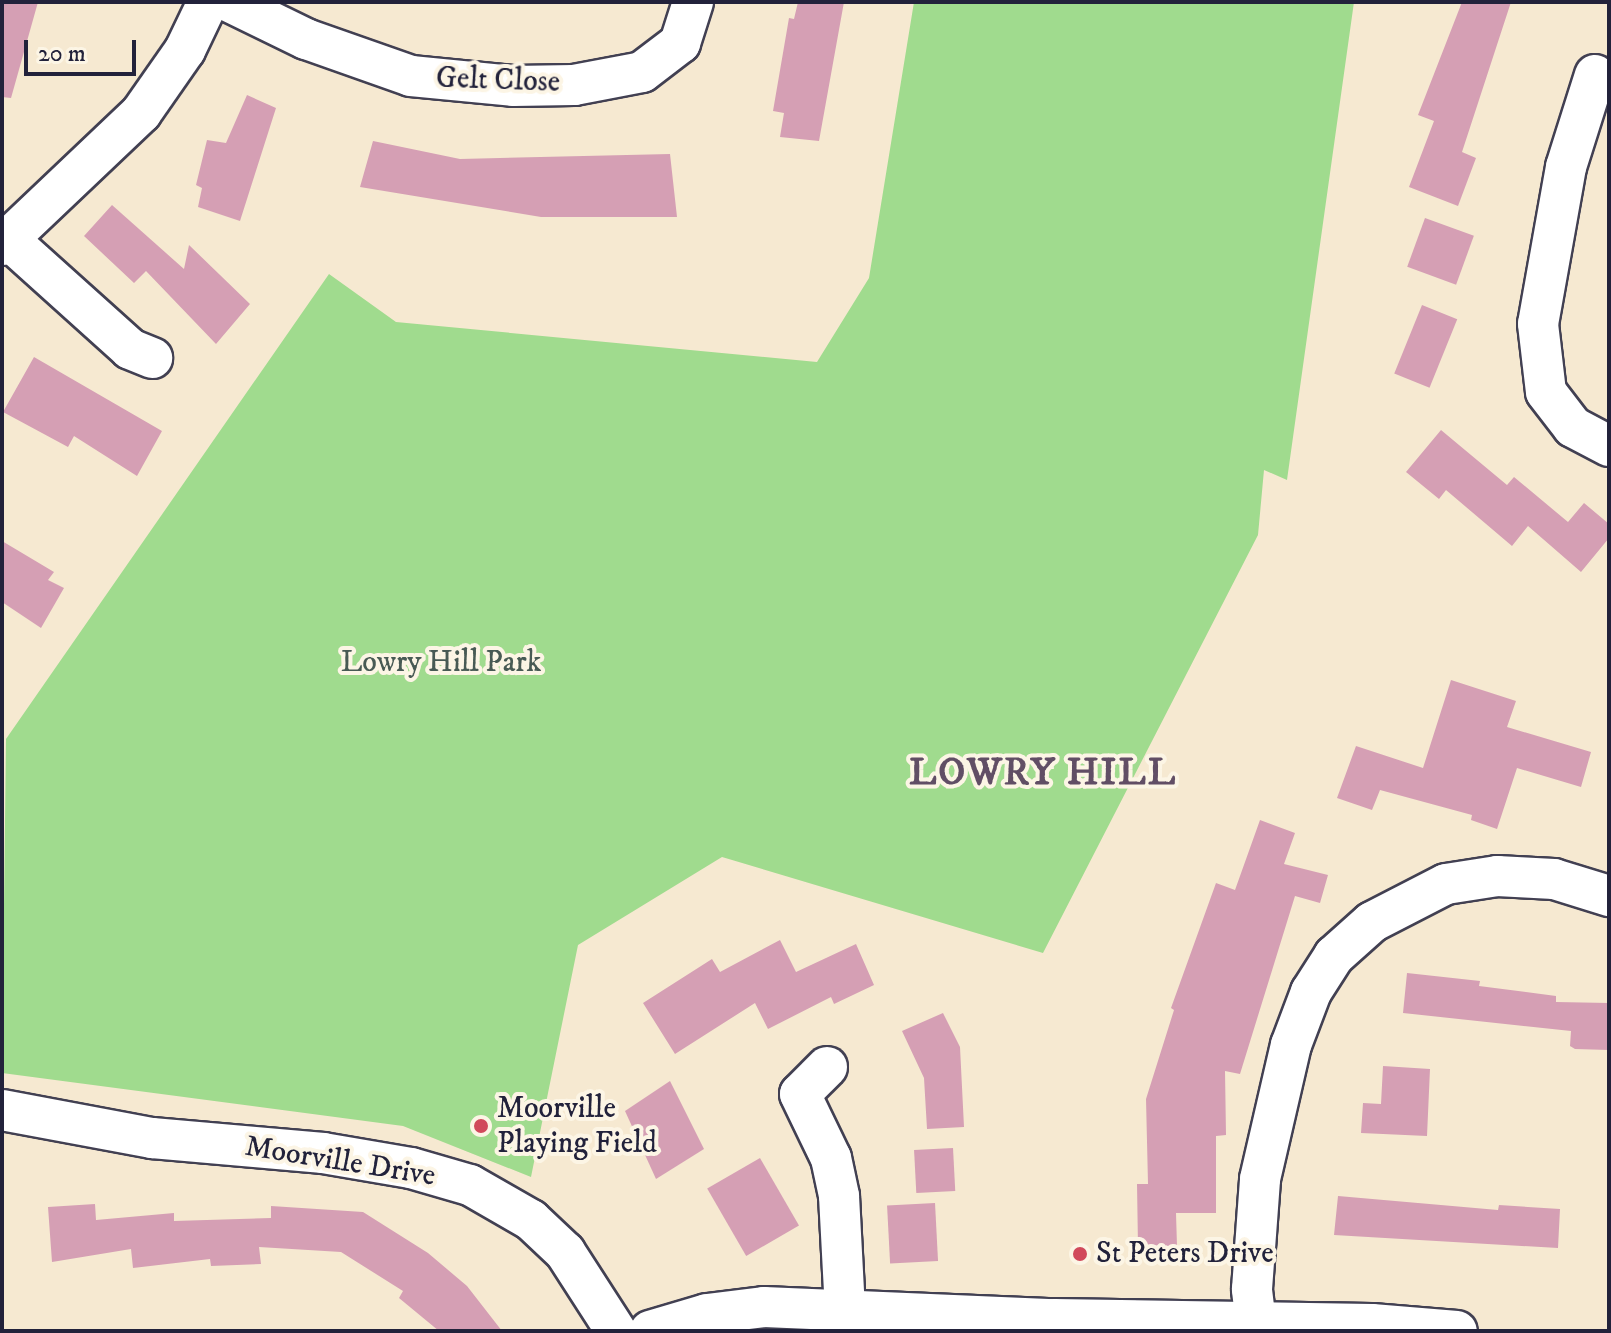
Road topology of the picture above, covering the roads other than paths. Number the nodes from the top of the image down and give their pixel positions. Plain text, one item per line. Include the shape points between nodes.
1 (208, 2) edge
2 (230, 2) edge
3 (693, 2) edge
4 (1595, 75) dead end
5 (5, 242) edge
6 (152, 358) dead end
7 (1609, 446) edge
8 (1609, 896) edge
9 (799, 1084) dead end
10 (2, 1110) edge
11 (845, 1310) junction
12 (1256, 1323) junction
13 (616, 1331) edge
14 (650, 1331) edge
15 (1457, 1331) edge

1 - 5 street via 185,50 141,113
2 - 3 street, Gelt Close via 306,39 411,76 513,86 574,85 642,72 680,43
4 - 7 street via 1566,167 1538,324 1546,392 1573,427
5 - 6 street via 130,349
8 - 12 street via 1554,879 1497,876 1446,884 1372,922 1334,956 1311,992 1291,1045 1260,1179 1252,1289
9 - 11 street via 831,1158
10 - 13 street, Moorville Drive via 152,1138 323,1153 411,1168 470,1185 531,1220 565,1252
11 - 12 street
11 - 14 street via 750,1309 707,1314
12 - 15 street

